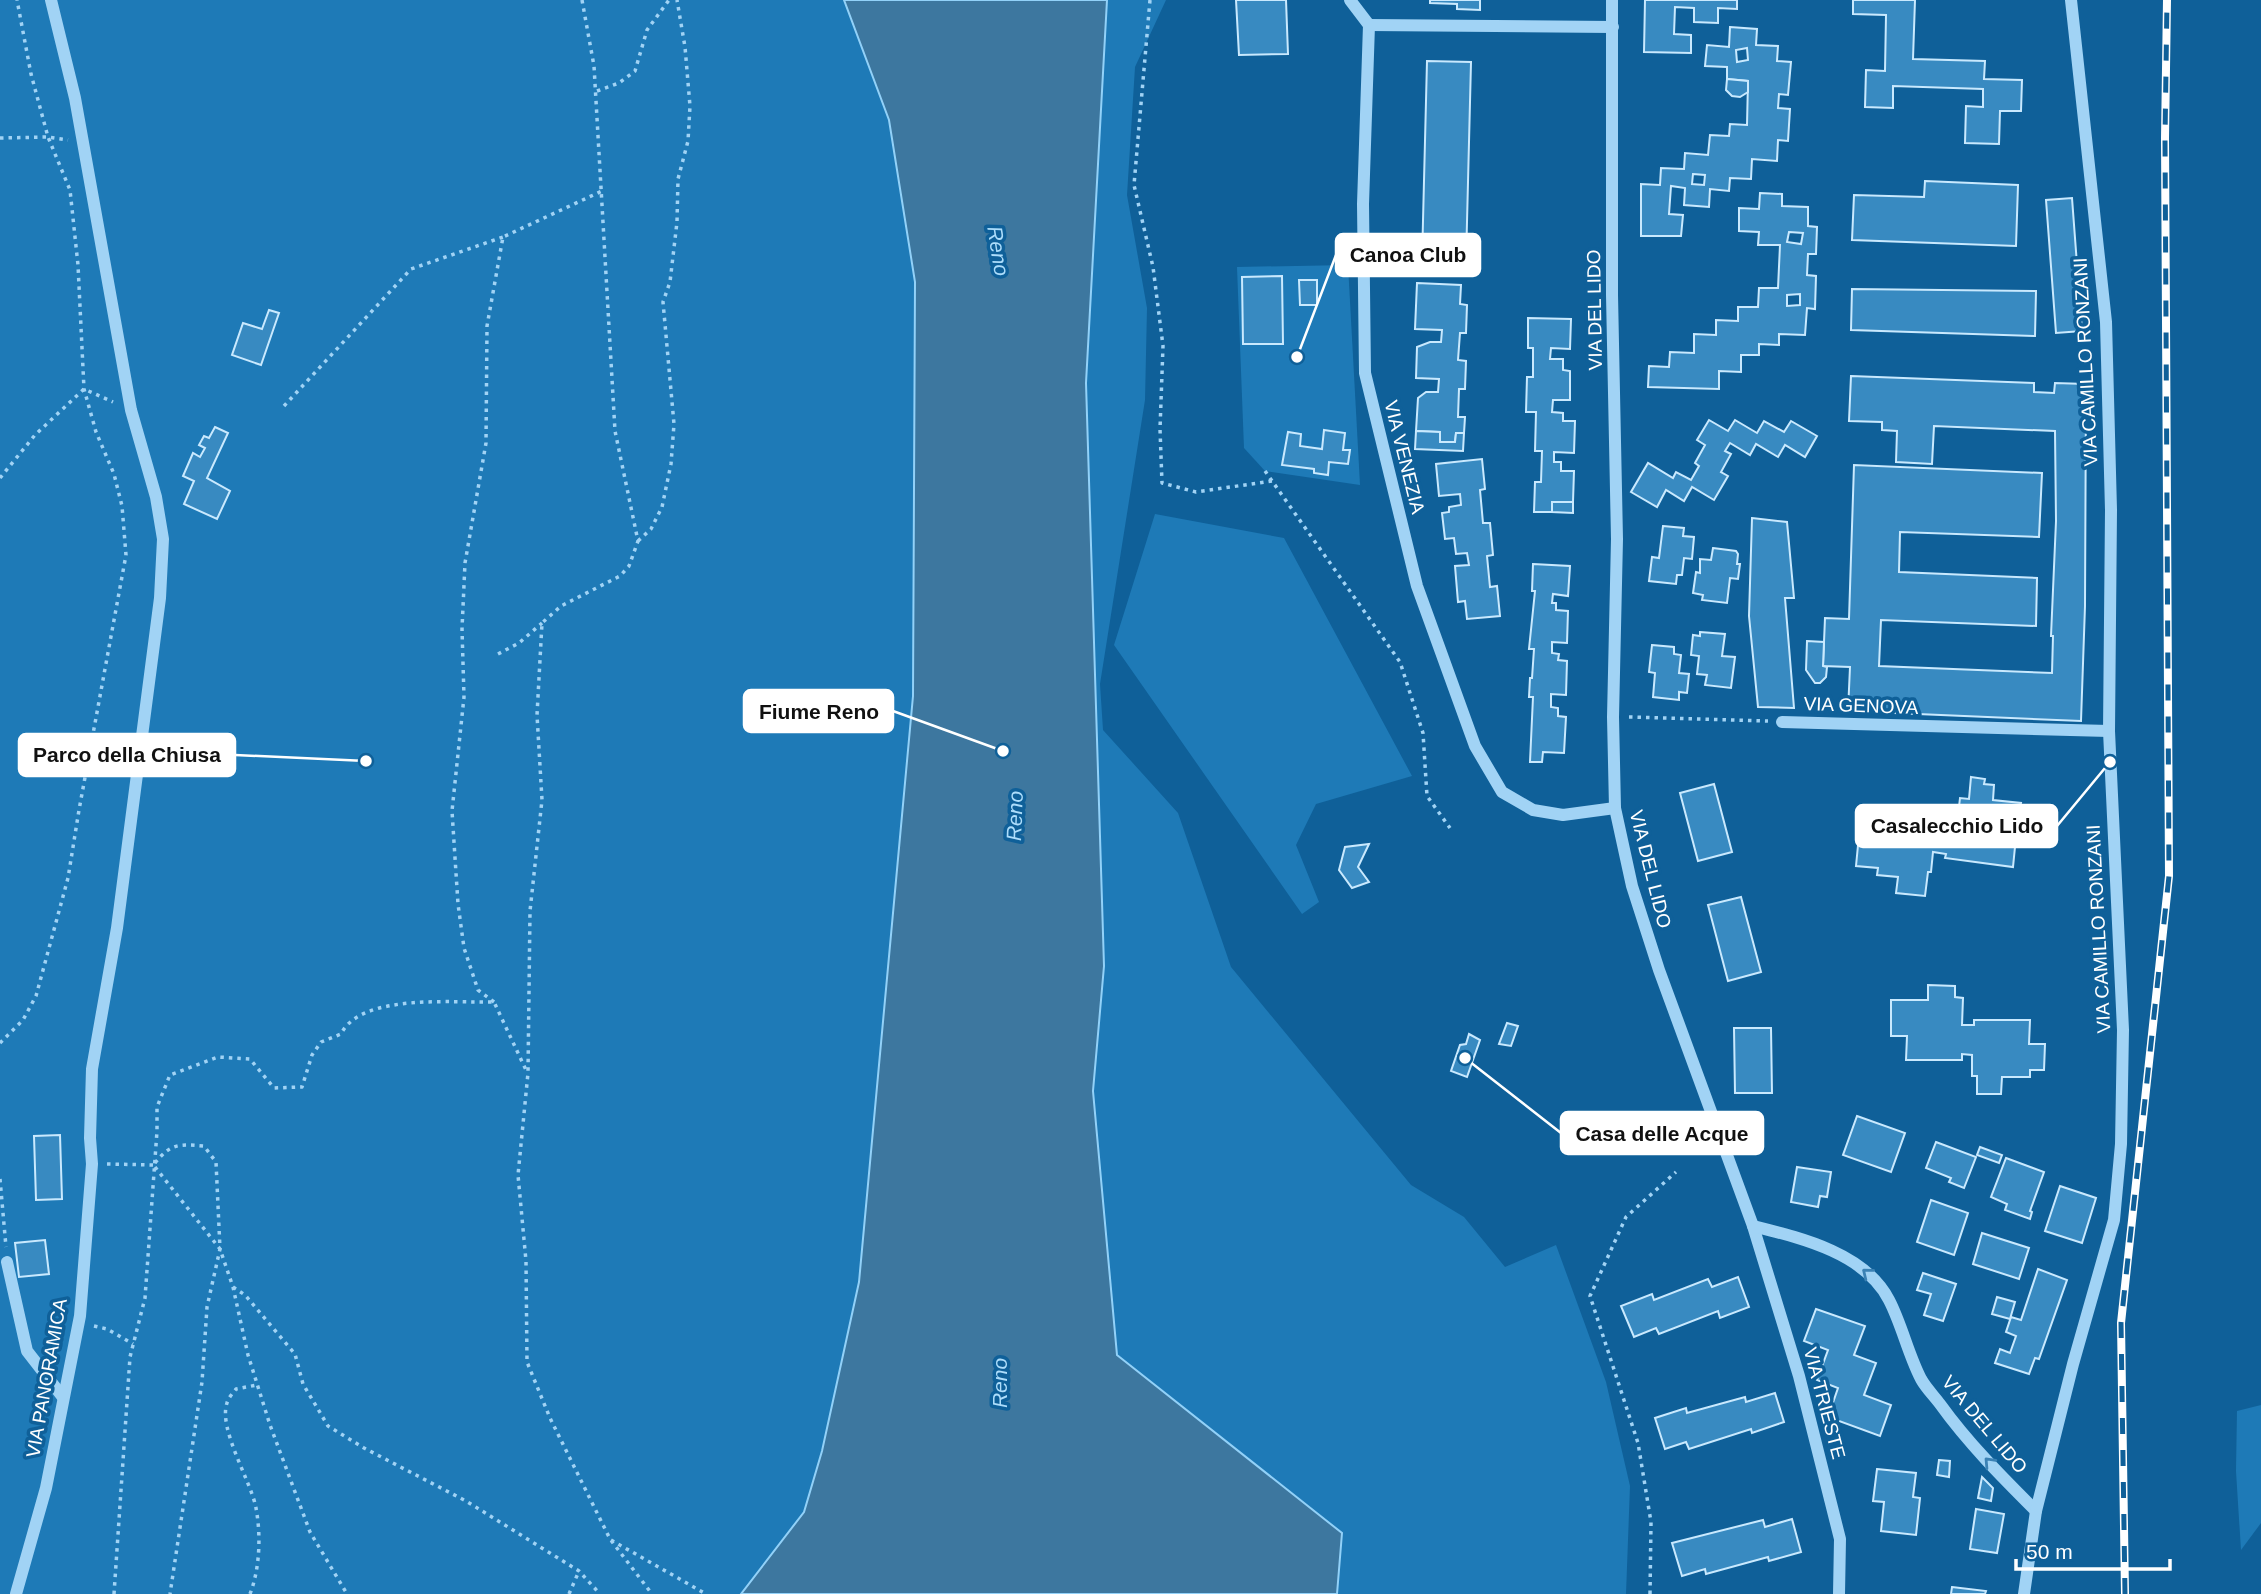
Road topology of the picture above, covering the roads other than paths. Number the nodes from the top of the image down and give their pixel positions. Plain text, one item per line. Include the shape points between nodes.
1 (51, 0) edge
2 (1350, 0) edge
3 (1612, 0) edge
4 (2071, 0) edge
5 (1369, 25) junction
6 (1613, 27) junction
7 (1782, 722) road end
8 (2109, 731) junction
9 (1615, 808) junction
10 (1753, 1226) junction
11 (7, 1262) road end
12 (62, 1396) junction
13 (2036, 1511) junction
14 (16, 1594) edge
15 (1839, 1594) edge
16 (2024, 1594) edge

1 - 12 street, VIA PANORAMICA via 75,98 131,410 163,539 160,598 117,929 92,1069 92,1164 78,1322
2 - 5 street
3 - 6 street, VIA DEL LIDO
4 - 8 street, VIA CAMILLO RONZANI via 2106,322 2111,510
5 - 6 street
5 - 9 street, VIA VENEZIA via 1363,204 1365,373 1417,586 1475,746 1502,792 1533,810 1563,815
6 - 9 street, VIA DEL LIDO
7 - 8 street, VIA GENOVA
8 - 13 street, VIA CAMILLO RONZANI via 2123,1030 2114,1220
9 - 10 street, VIA DEL LIDO via 1632,886 1659,970
13 -> 10 street, VIA DEL LIDO via 1958,1429 1921,1378 1881,1286 1865,1270 1838,1255 1801,1238
10 - 15 street, VIA TRIESTE via 1799,1376 1840,1539
11 - 12 street via 27,1351
12 - 14 street, VIA PANORAMICA via 46,1488
13 - 16 street, VIA CAMILLO RONZANI

